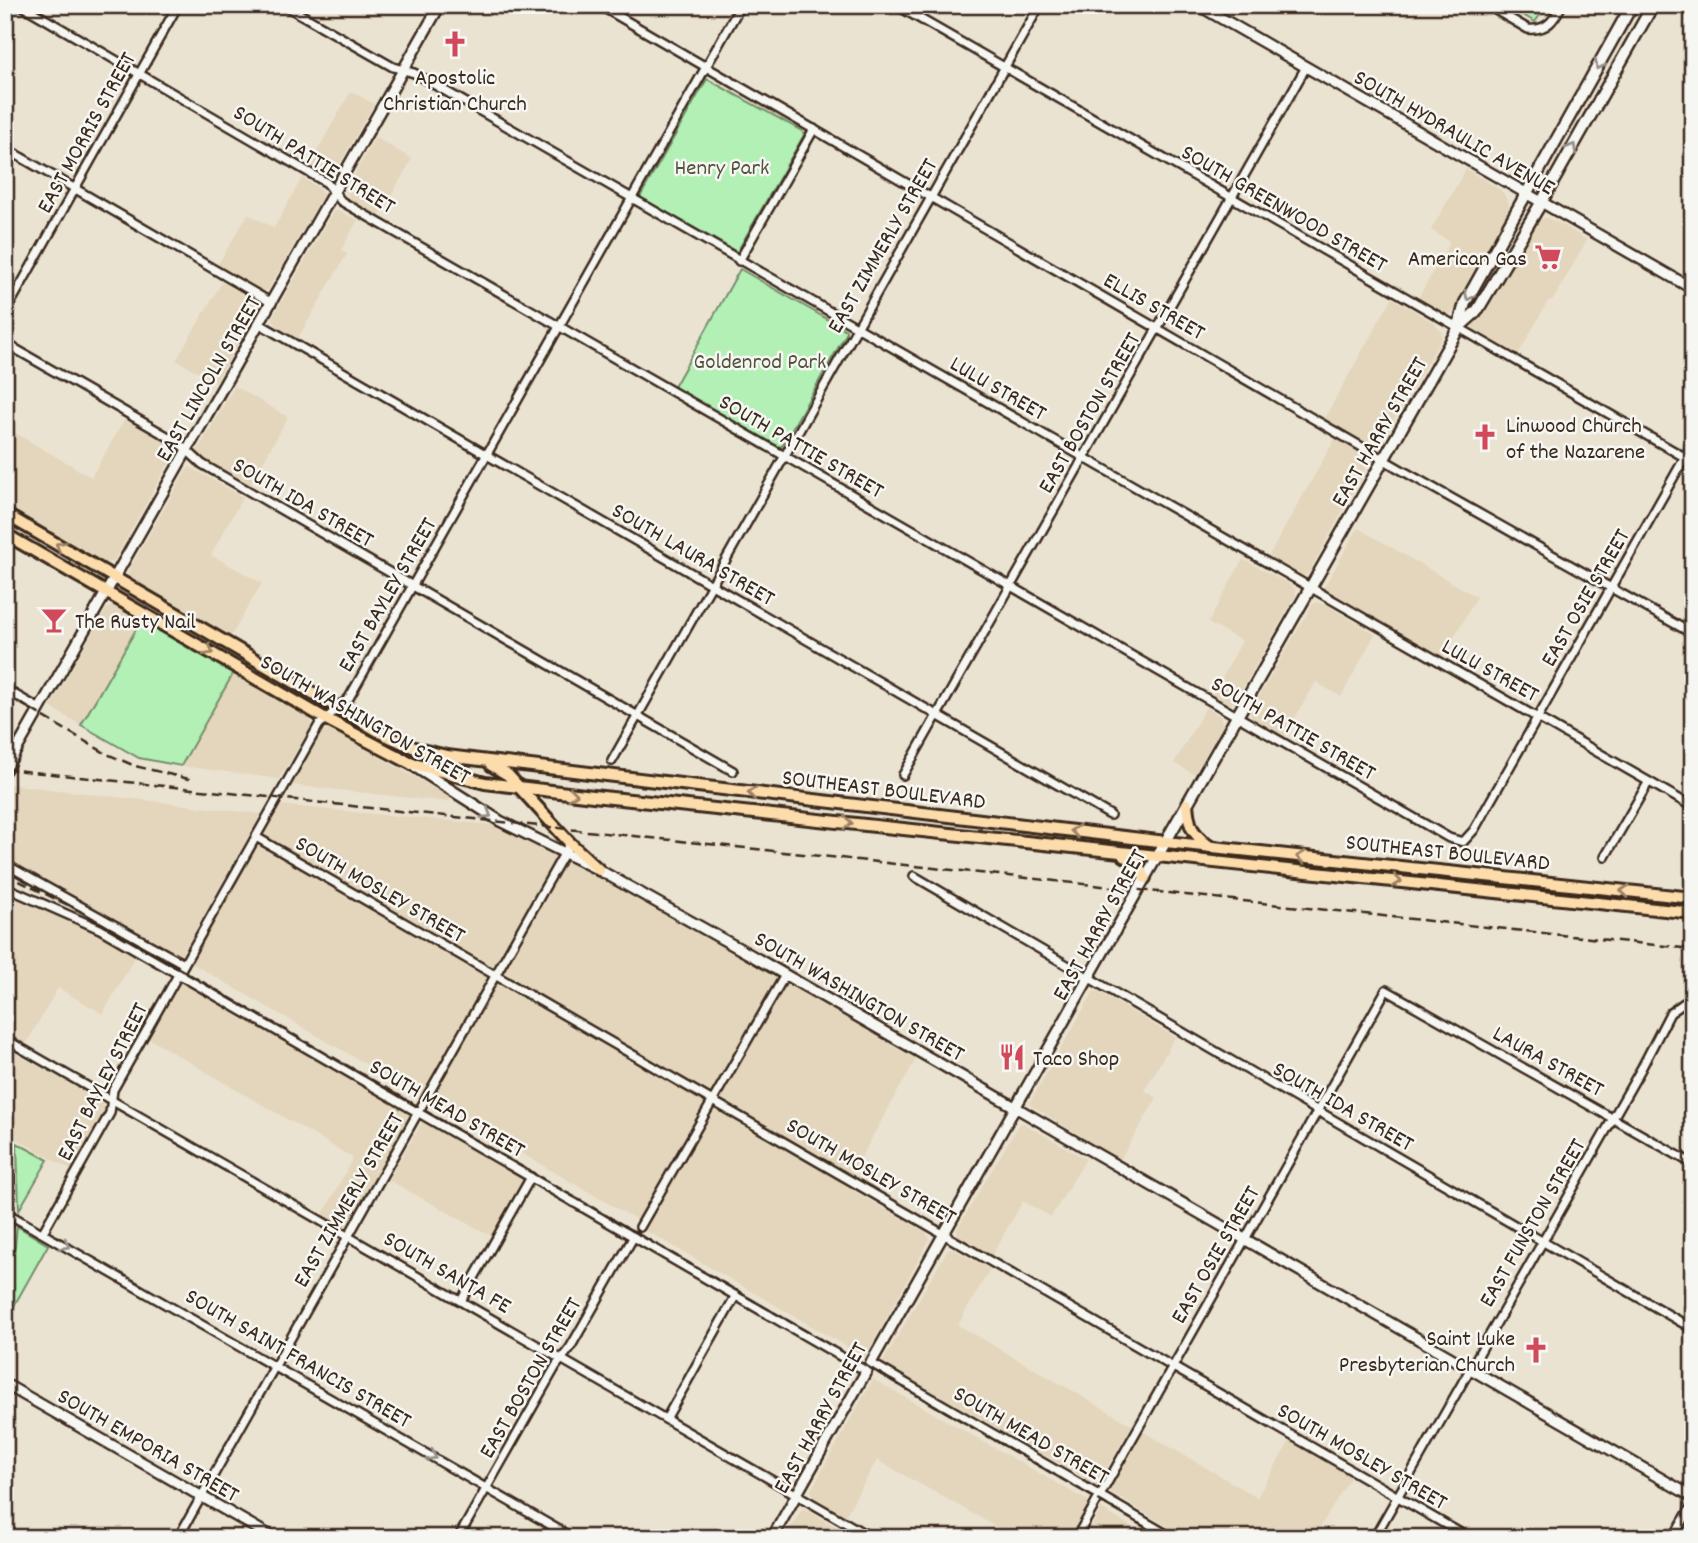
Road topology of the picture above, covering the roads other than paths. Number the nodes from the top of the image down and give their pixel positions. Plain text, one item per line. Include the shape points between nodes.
1 (21, 5) edge
2 (178, 5) edge
3 (284, 5) edge
4 (440, 5) edge
5 (599, 5) edge
6 (741, 5) edge
7 (896, 5) edge
8 (1041, 5) edge
9 (1198, 5) edge
10 (1487, 5) edge
11 (1562, 5) edge
12 (1632, 5) edge
13 (1653, 5) edge
14 (706, 67) junction
15 (1306, 67) junction
16 (1004, 68) junction
17 (404, 70) junction
18 (140, 74) junction
19 (814, 129) junction
20 (5, 148) edge
21 (76, 188) junction
22 (335, 192) junction
23 (1526, 194) junction
24 (931, 197) junction
25 (632, 198) junction
26 (1232, 198) junction
27 (1541, 202) junction
28 (739, 261) junction
29 (1693, 289) edge
30 (272, 303) junction
31 (5, 313) edge
32 (260, 324) junction
33 (559, 327) junction
34 (857, 328) junction
35 (1158, 328) junction
36 (1458, 329) junction
37 (5, 342) edge
38 (1693, 443) edge
39 (187, 452) junction
40 (487, 456) junction
41 (784, 457) junction
42 (1685, 457) junction
43 (1084, 458) junction
44 (1384, 459) junction
45 (1693, 462) edge
46 (5, 514) edge
47 (5, 534) edge
48 (116, 578) junction
49 (413, 586) junction
50 (712, 586) junction
51 (1011, 587) junction
52 (1611, 588) junction
53 (1311, 589) junction
54 (107, 593) junction
55 (1693, 634) edge
56 (5, 689) edge
57 (340, 707) junction
58 (40, 709) junction
59 (638, 716) junction
60 (937, 717) junction
61 (1237, 717) junction
62 (1537, 718) junction
63 (328, 720) junction
64 (484, 761) junction
65 (612, 761) dead end
66 (410, 764) junction
67 (5, 770) edge
68 (733, 771) dead end
69 (902, 775) dead end
70 (1648, 783) junction
71 (520, 788) junction
72 (1187, 804) junction
73 (1693, 807) edge
74 (1110, 815) dead end
75 (256, 837) junction
76 (1166, 842) junction
77 (1463, 842) joint
78 (570, 843) junction
79 (1210, 847) junction
80 (1114, 851) junction
81 (565, 854) junction
82 (1158, 855) junction
83 (1605, 857) dead end
84 (5, 864) edge
85 (599, 870) junction
86 (914, 876) dead end
87 (1145, 878) junction
88 (5, 887) edge
89 (1693, 898) edge
90 (1693, 913) edge
91 (184, 964) junction
92 (178, 974) junction
93 (785, 975) junction
94 (495, 976) junction
95 (1090, 978) junction
96 (1386, 990) joint
97 (1693, 1007) edge
98 (5, 1039) edge
99 (112, 1100) junction
100 (712, 1101) junction
101 (1016, 1109) junction
102 (419, 1112) junction
103 (1317, 1112) junction
104 (1613, 1118) junction
105 (1693, 1164) edge
106 (531, 1177) junction
107 (5, 1212) edge
108 (640, 1227) dead end
109 (43, 1233) junction
110 (945, 1235) junction
111 (348, 1236) junction
112 (634, 1236) junction
113 (1243, 1240) junction
114 (1542, 1242) junction
115 (736, 1295) junction
116 (461, 1301) junction
117 (1693, 1329) edge
118 (563, 1359) junction
119 (275, 1365) junction
120 (869, 1367) junction
121 (1172, 1367) junction
122 (1469, 1369) junction
123 (5, 1384) edge
124 (666, 1419) junction
125 (486, 1488) junction
126 (797, 1494) junction
127 (1100, 1495) junction
128 (201, 1496) junction
129 (1397, 1497) junction
130 (1693, 1497) edge
131 (1693, 1504) edge
132 (178, 1538) edge
133 (274, 1538) edge
134 (458, 1538) edge
135 (573, 1538) edge
136 (772, 1538) edge
137 (872, 1538) edge
138 (1076, 1538) edge
139 (1173, 1538) edge
140 (1374, 1538) edge
141 (1469, 1538) edge
142 (1674, 1538) edge

1 - 18 street, SOUTH PATTIE STREET
2 - 18 street, EAST MORRIS STREET
3 - 17 street, LULU STREET
4 - 17 street, EAST LINCOLN STREET
5 - 14 street, ELLIS STREET
6 - 14 street, EAST BAYLEY STREET
7 - 16 street, SOUTH GREENWOOD STREET
8 - 16 street, EAST ZIMMERLY STREET
9 - 15 street, SOUTH HYDRAULIC AVENUE
10 - 11 street via 1534,30 1553,21
12 -> 23 main road, EAST HARRY STREET
27 -> 13 main road, EAST HARRY STREET
14 - 19 street, ELLIS STREET
14 - 25 street, EAST BAYLEY STREET
15 - 23 street, SOUTH HYDRAULIC AVENUE
15 - 26 street, EAST BOSTON STREET
16 - 24 street, EAST ZIMMERLY STREET
16 - 26 street, SOUTH GREENWOOD STREET
17 - 22 street, EAST LINCOLN STREET
17 - 25 street, LULU STREET
18 - 21 street, EAST MORRIS STREET
18 - 22 street, SOUTH PATTIE STREET via 327,183
19 - 24 street, ELLIS STREET
19 - 28 street
20 - 21 street
21 - 30 street
21 - 31 street, EAST MORRIS STREET
22 - 30 street, EAST LINCOLN STREET
22 - 33 street, SOUTH PATTIE STREET via 341,201
23 - 27 street, SOUTH HYDRAULIC AVENUE
23 -> 36 main road, EAST HARRY STREET via 1465,303
24 - 34 street, EAST ZIMMERLY STREET
24 - 35 street, ELLIS STREET
25 - 28 street, LULU STREET
25 - 33 street, EAST BAYLEY STREET
26 - 35 street, EAST BOSTON STREET
26 - 36 street, SOUTH GREENWOOD STREET
27 - 29 street, SOUTH HYDRAULIC AVENUE
27 - 36 main road, EAST HARRY STREET via 1477,311
28 - 34 street, LULU STREET
30 - 32 street, EAST LINCOLN STREET
32 - 39 street, EAST LINCOLN STREET
32 - 40 street, SOUTH LAURA STREET
33 - 40 street, EAST BAYLEY STREET
33 - 41 street, SOUTH PATTIE STREET
34 - 41 street, EAST ZIMMERLY STREET
34 - 43 street, LULU STREET
35 - 43 street, EAST BOSTON STREET
35 - 44 street, ELLIS STREET
36 - 42 street, SOUTH GREENWOOD STREET
36 - 44 main road, EAST HARRY STREET
37 - 39 street, SOUTH IDA STREET
38 - 42 street, EAST OSIE STREET
39 - 48 street, EAST LINCOLN STREET
39 - 49 street, SOUTH IDA STREET
40 - 49 street, EAST BAYLEY STREET
40 - 50 street, SOUTH LAURA STREET
41 - 50 street, EAST ZIMMERLY STREET
41 - 51 street, SOUTH PATTIE STREET
42 - 45 street, SOUTH GREENWOOD STREET
42 - 52 street, EAST OSIE STREET
43 - 51 street, EAST BOSTON STREET
43 - 53 street, LULU STREET
44 - 52 street, ELLIS STREET
44 - 53 main road, EAST HARRY STREET
48 -> 46 main road
47 - 54 main road, SOUTH WASHINGTON STREET
48 - 54 street, EAST LINCOLN STREET
48 - 57 main road, SOUTHEAST BOULEVARD
49 - 57 street, EAST BAYLEY STREET
49 - 59 street, SOUTH IDA STREET
50 - 59 street, EAST ZIMMERLY STREET
50 - 60 street, SOUTH LAURA STREET
51 - 60 street, EAST BOSTON STREET
51 - 61 street, SOUTH PATTIE STREET
52 - 55 street, ELLIS STREET
52 - 62 street, EAST OSIE STREET
53 - 61 main road, EAST HARRY STREET
53 - 62 street, LULU STREET
54 - 58 street, EAST LINCOLN STREET
54 -> 63 main road, SOUTH WASHINGTON STREET
56 - 58 street
57 - 63 street, EAST BAYLEY STREET
57 - 64 main road, SOUTHEAST BOULEVARD via 417,749
58 - 67 street, EAST LINCOLN STREET
59 - 65 street, EAST ZIMMERLY STREET
59 - 68 street, SOUTH IDA STREET
60 - 69 street, EAST BOSTON STREET
60 - 74 street, SOUTH LAURA STREET
61 - 72 main road, EAST HARRY STREET
61 - 77 street, SOUTH PATTIE STREET
62 - 70 street, LULU STREET
62 - 77 street, EAST OSIE STREET
63 - 66 main road, SOUTH WASHINGTON STREET
63 - 75 street, EAST BAYLEY STREET via 319,725
64 - 71 main road
76 -> 64 main road, SOUTHEAST BOULEVARD
66 - 71 main road, SOUTHEAST BOULEVARD
66 -> 81 street, SOUTH WASHINGTON STREET via 499,821
70 - 73 street, LULU STREET
70 - 83 street
71 - 78 main road
71 -> 80 main road, SOUTHEAST BOULEVARD
72 - 76 main road, EAST HARRY STREET
72 - 79 main road via 1190,826
75 - 91 street, EAST BAYLEY STREET
75 - 94 street, SOUTH MOSLEY STREET
76 - 79 main road, SOUTHEAST BOULEVARD
76 - 82 main road, EAST HARRY STREET
78 - 81 street, EAST ZIMMERLY STREET
78 - 85 main road
89 -> 79 main road, SOUTHEAST BOULEVARD
80 - 82 main road, SOUTHEAST BOULEVARD
80 - 87 main road via 1132,859
81 - 85 street, SOUTH WASHINGTON STREET
81 - 94 street, EAST ZIMMERLY STREET
82 - 87 street, EAST HARRY STREET
82 -> 90 main road, SOUTHEAST BOULEVARD
84 - 91 street
85 - 93 street, SOUTH WASHINGTON STREET
86 - 95 street, SOUTH IDA STREET
87 - 95 street, EAST HARRY STREET
88 - 92 street, SOUTH MEAD STREET via 82,920
91 - 92 street, EAST BAYLEY STREET
92 - 99 street, EAST BAYLEY STREET via 113,1090
92 - 102 street, SOUTH MEAD STREET
93 - 100 street
93 - 101 street, SOUTH WASHINGTON STREET
94 - 100 street, SOUTH MOSLEY STREET
94 - 102 street, EAST ZIMMERLY STREET
95 - 101 street, EAST HARRY STREET
95 - 103 street, SOUTH IDA STREET
96 - 103 street, EAST OSIE STREET
96 - 104 street, LAURA STREET
97 - 104 street, EAST FUNSTON STREET via 1685,1003 1670,1013
98 - 99 street, SOUTH SANTA FE
99 - 109 street, EAST BAYLEY STREET via 110,1113
99 - 111 street, SOUTH SANTA FE
100 - 108 street
100 - 110 street, SOUTH MOSLEY STREET
101 - 110 street, EAST HARRY STREET
101 - 113 street, SOUTH WASHINGTON STREET
102 - 106 street, SOUTH MEAD STREET
102 - 111 street, EAST ZIMMERLY STREET
103 - 113 street, EAST OSIE STREET
103 - 114 street, SOUTH IDA STREET
104 - 105 street, LAURA STREET
104 - 114 street, EAST FUNSTON STREET
106 - 112 street, SOUTH MEAD STREET
106 - 116 street
107 - 109 street, SOUTH SAINT FRANCIS STREET
109 -> 119 street, SOUTH SAINT FRANCIS STREET
110 - 120 street, EAST HARRY STREET
110 - 121 street, SOUTH MOSLEY STREET
111 - 116 street, SOUTH SANTA FE
111 - 119 street, EAST ZIMMERLY STREET
112 - 115 street, SOUTH MEAD STREET
112 - 118 street, EAST BOSTON STREET
113 - 121 street, EAST OSIE STREET
113 - 122 street, SOUTH WASHINGTON STREET
114 - 117 street, SOUTH IDA STREET
114 - 122 street, EAST FUNSTON STREET
115 - 120 street, SOUTH MEAD STREET
115 - 124 street
116 - 118 street, SOUTH SANTA FE
118 - 124 street, SOUTH SANTA FE
118 - 125 street, EAST BOSTON STREET
119 -> 125 street, SOUTH SAINT FRANCIS STREET
119 - 128 street, EAST ZIMMERLY STREET
120 - 126 street, EAST HARRY STREET
120 - 127 street, SOUTH MEAD STREET
121 - 127 street, EAST OSIE STREET
121 - 129 street, SOUTH MOSLEY STREET
122 - 129 street, EAST FUNSTON STREET
122 - 130 street, SOUTH WASHINGTON STREET
123 - 128 street, SOUTH EMPORIA STREET
124 - 126 street, SOUTH SANTA FE
125 - 134 street, EAST BOSTON STREET
125 - 135 street, SOUTH SAINT FRANCIS STREET
126 - 136 street, EAST HARRY STREET
126 - 137 street, SOUTH SANTA FE
127 - 138 street, EAST OSIE STREET
127 - 139 street, SOUTH MEAD STREET
128 - 132 street, EAST ZIMMERLY STREET
128 - 133 street, SOUTH EMPORIA STREET
129 - 140 street, EAST FUNSTON STREET
129 - 141 street, SOUTH MOSLEY STREET
131 - 142 street

